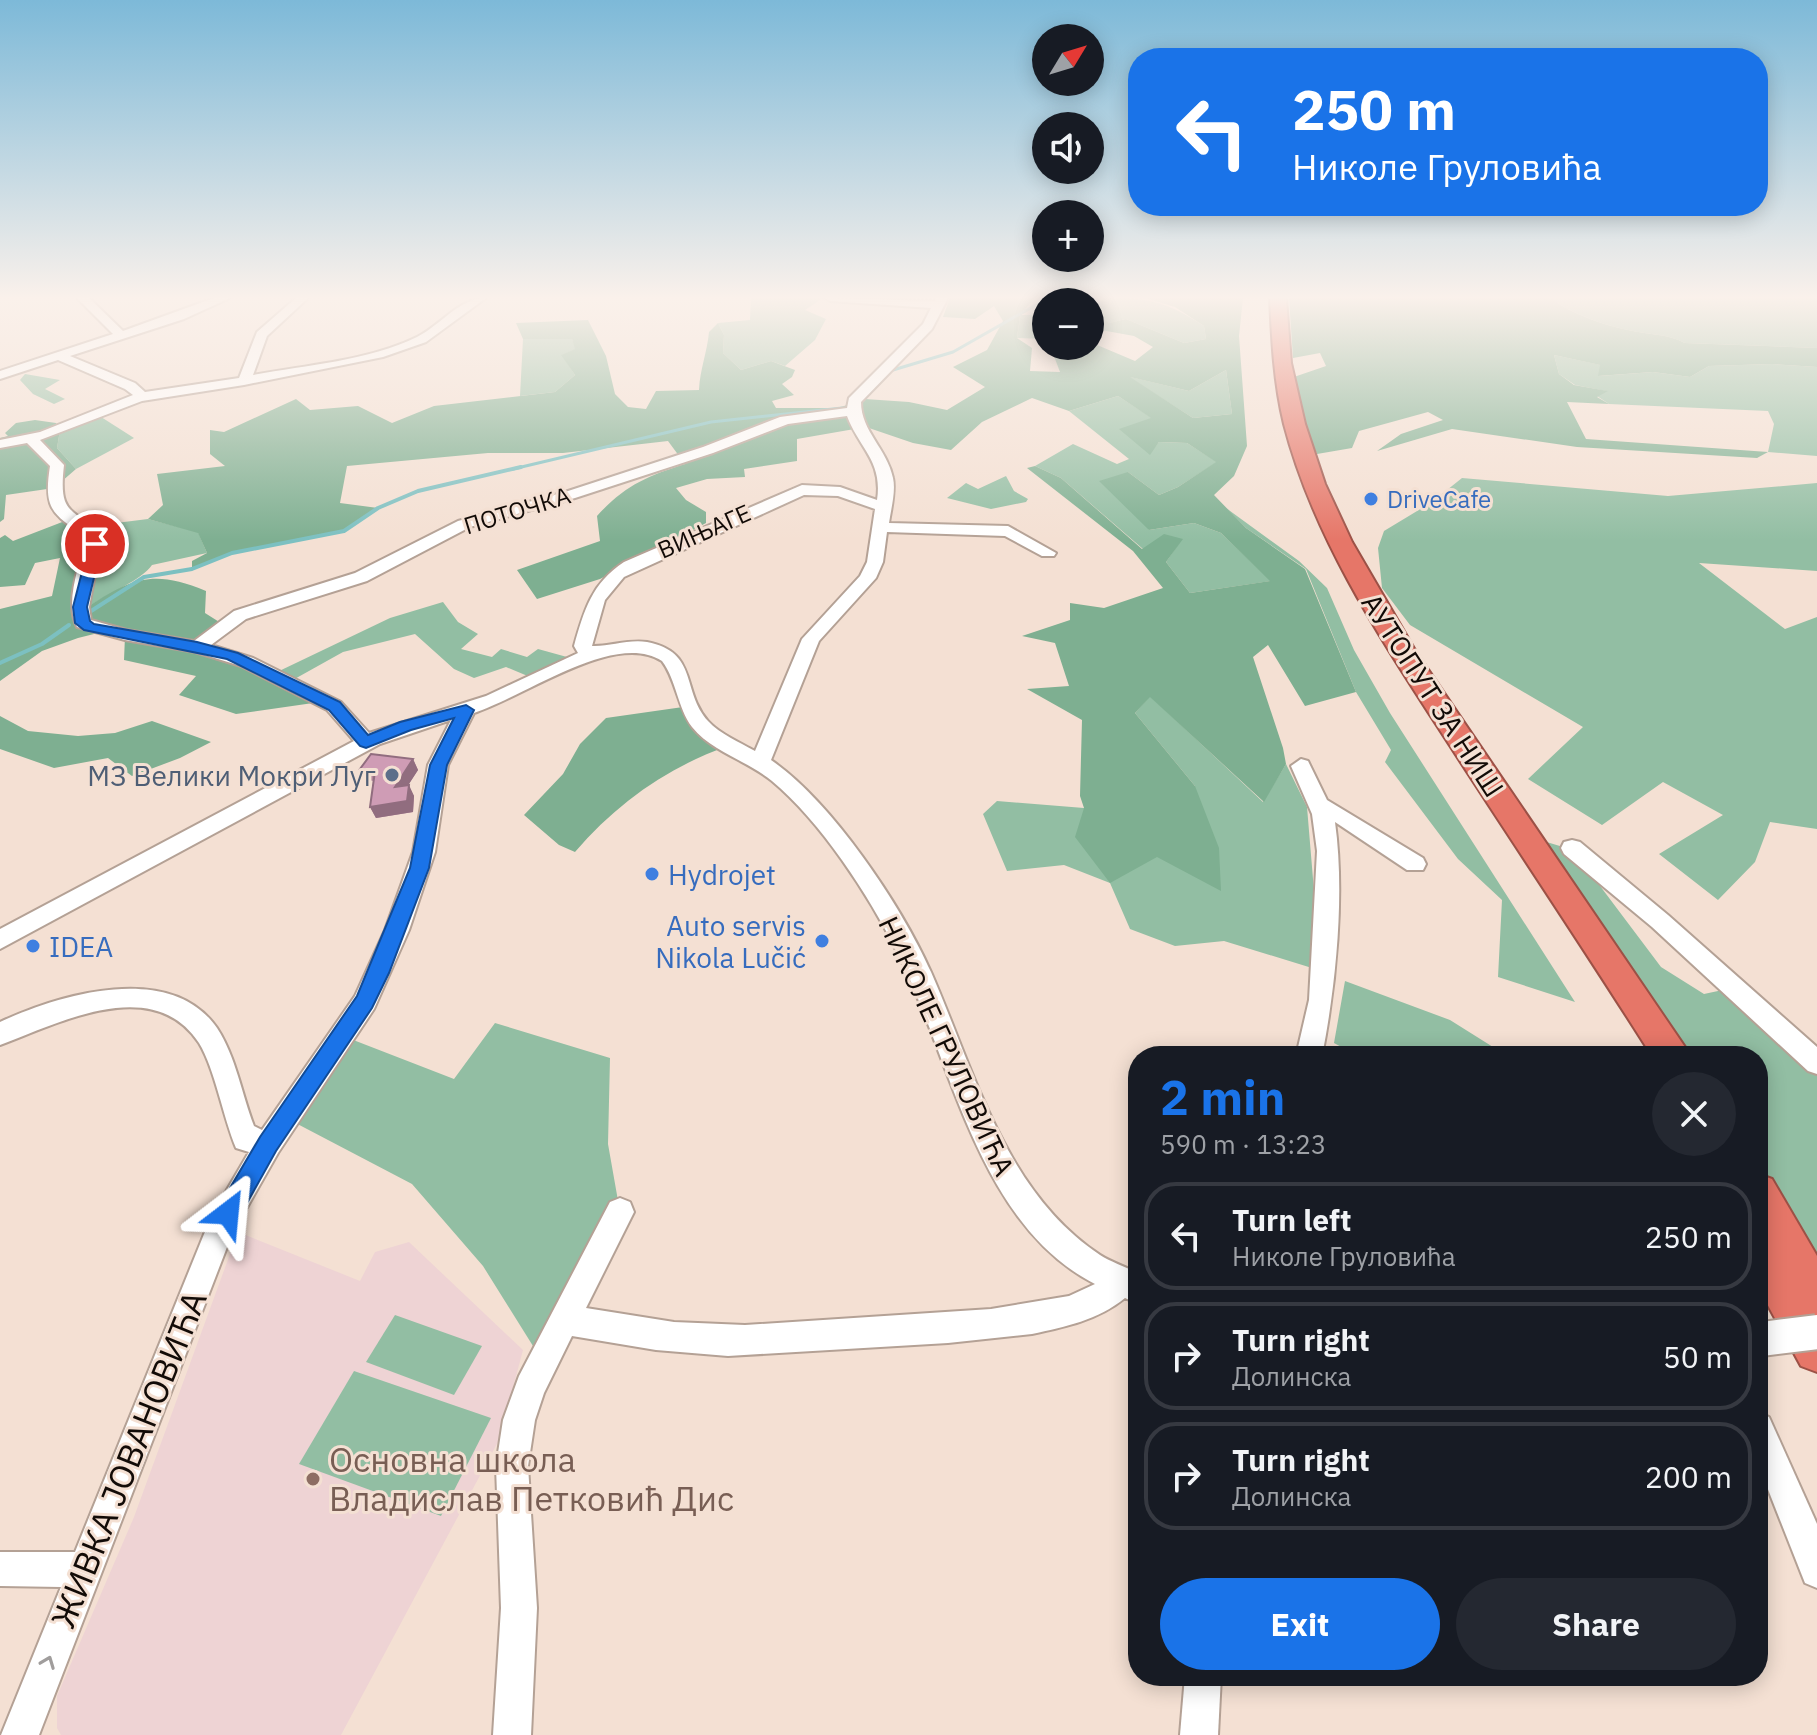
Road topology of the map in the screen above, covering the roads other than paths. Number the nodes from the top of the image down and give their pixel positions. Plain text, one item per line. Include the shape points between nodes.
1 (113, 379) edge
2 (255, 379) edge
3 (875, 379) edge
4 (1269, 379) edge
5 (1283, 379) edge
6 (244, 381) joint
7 (142, 396) junction
8 (852, 411) junction
9 (31, 439) junction
10 (0, 444) edge
11 (883, 507) junction
12 (880, 527) junction
13 (1048, 553) dead end
14 (197, 647) junction
15 (588, 655) junction
16 (466, 710) junction
17 (366, 742) junction
18 (760, 763) junction
19 (1301, 766) dead end
20 (1319, 805) junction
21 (1572, 848) dead end
22 (1415, 864) dead end
23 (0, 940) edge
24 (0, 1034) edge
25 (1311, 1046) edge
26 (1640, 1046) edge
27 (1665, 1046) edge
28 (1817, 1063) edge
29 (257, 1142) junction
30 (1768, 1211) edge
31 (620, 1212) dead end
32 (1768, 1263) edge
33 (1128, 1285) edge
34 (1128, 1286) edge
35 (1817, 1298) edge
36 (566, 1320) junction
37 (1817, 1332) edge
38 (1768, 1338) edge
39 (1817, 1350) edge
40 (1768, 1450) edge
41 (0, 1569) edge
42 (84, 1570) junction
43 (1817, 1571) edge
44 (1203, 1686) edge
45 (1203, 1730) edge
46 (20, 1735) edge
47 (512, 1735) edge

1 - 7 street
2 - 6 street
3 - 8 street via 857,397
4 - 26 highway, АУТОПУТ ЗА НИШ via 1301,492 1335,564 1402,679
5 - 27 highway, АУТОПУТ ЗА НИШ via 1304,461 1345,552 1418,676
6 - 7 street
7 - 9 street
8 - 11 street via 884,468
8 - 14 street, ПОТОЧКА via 785,420 570,495 464,524 369,574 240,615
9 - 10 street
9 - 14 street via 57,465 54,488 59,510 94,537 80,607 83,623
11 - 12 street
11 - 15 street, ВИЊАГЕ via 840,492 802,490 630,565 598,591 583,646
12 - 13 street via 1008,531
12 - 18 street via 872,572 811,639
14 - 17 street via 247,662 323,699
15 - 16 street, НИКОЛЕ ГРУЛОВИЋА
15 - 18 street, НИКОЛЕ ГРУЛОВИЋА via 625,646 668,654 700,723
16 - 17 street, НИКОЛЕ ГРУЛОВИЋА
16 - 29 street, ЖИВКА ЈОВАНОВИЋА via 438,765 422,860 379,973 343,1036
17 - 23 street, НИКОЛЕ ГРУЛОВИЋА
18 - 33 street, НИКОЛЕ ГРУЛОВИЋА via 819,818 892,923 1011,1185 1071,1251
19 - 20 street
20 - 22 street
20 - 25 street via 1328,851 1326,930
21 - 28 street
24 - 29 street via 42,1015 108,999 147,999 179,1010 207,1034 234,1114
29 - 42 street, ЖИВКА ЈОВАНОВИЋА
30 - 35 highway
31 - 36 street
32 - 39 highway
34 - 36 street via 1071,1308 951,1329 711,1340
36 - 47 street via 530,1387 512,1466 519,1608
37 - 38 street, bridge
40 - 43 street
41 - 42 street
46 -> 42 street, ЖИВКА ЈОВАНОВИЋА
44 - 45 street

